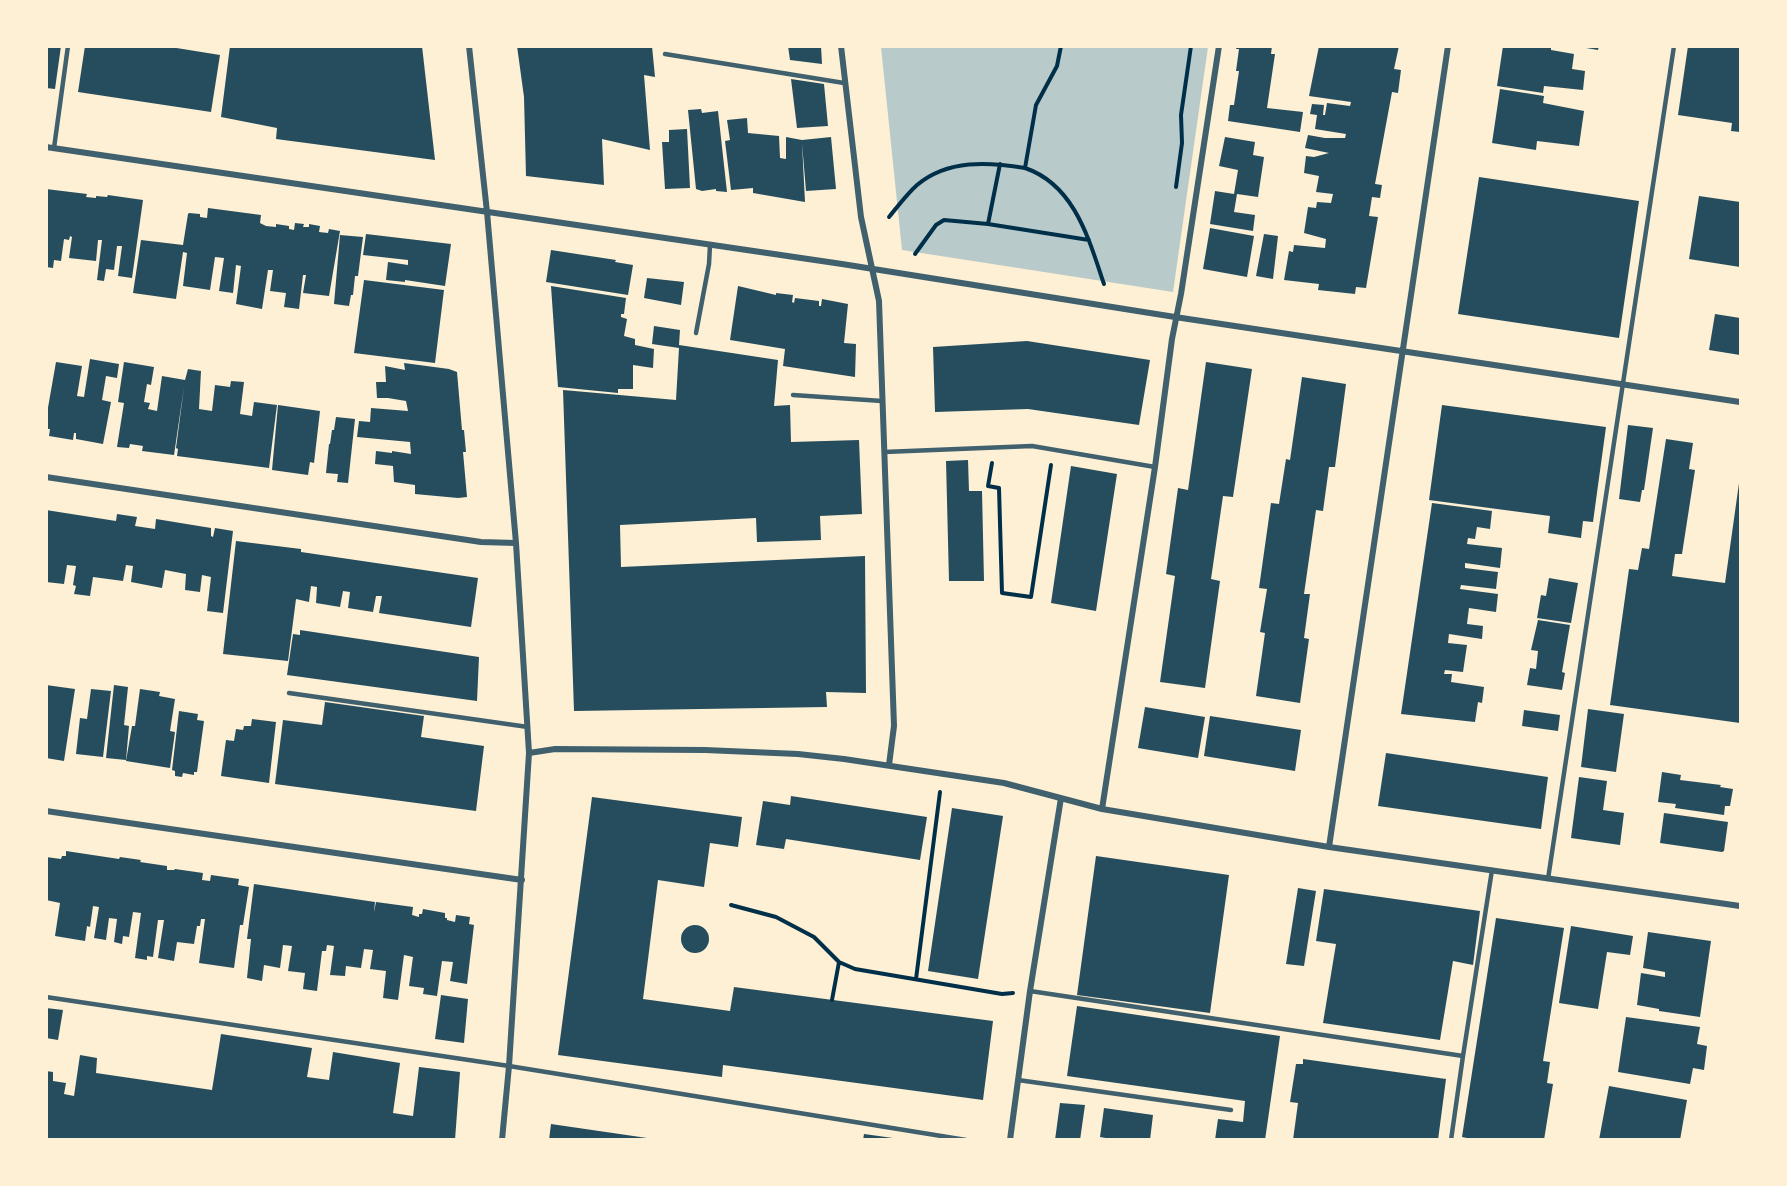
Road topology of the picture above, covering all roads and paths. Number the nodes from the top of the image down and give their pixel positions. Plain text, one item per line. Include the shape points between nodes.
1 (68, 46) edge
2 (469, 46) edge
3 (841, 46) edge
4 (1061, 46) edge
5 (1191, 46) edge
6 (1219, 46) edge
7 (1448, 46) edge
8 (1674, 46) edge
9 (664, 54) dead end
10 (844, 83) junction
11 (46, 147) edge
12 (54, 148) junction
13 (1000, 164) junction
14 (1025, 168) junction
15 (1175, 195) dead end
16 (487, 212) junction
17 (889, 217) dead end
18 (988, 224) junction
19 (1089, 240) junction
20 (710, 245) junction
21 (915, 254) dead end
22 (872, 268) junction
23 (1104, 285) dead end
24 (1175, 317) junction
25 (696, 333) dead end
26 (1404, 351) junction
27 (1622, 384) junction
28 (793, 395) dead end
29 (882, 401) junction
30 (1740, 402) edge
31 (994, 448) junction
32 (1053, 450) junction
33 (884, 452) junction
34 (1155, 467) junction
35 (46, 477) edge
36 (516, 543) junction
37 (289, 693) dead end
38 (528, 727) junction
39 (529, 753) junction
40 (889, 765) junction
41 (942, 774) junction
42 (1061, 798) junction
43 (1102, 809) junction
44 (46, 811) edge
45 (1329, 847) junction
46 (1492, 870) junction
47 (1548, 879) junction
48 (522, 880) junction
49 (731, 904) dead end
50 (1740, 906) edge
51 (839, 962) junction
52 (916, 979) junction
53 (1030, 991) junction
54 (46, 997) edge
55 (832, 1000) dead end
56 (1463, 1056) junction
57 (509, 1066) junction
58 (1018, 1080) junction
59 (1231, 1110) dead end
60 (502, 1140) edge
61 (966, 1140) edge
62 (1010, 1140) edge
63 (1450, 1140) edge

1 - 12 lane
2 - 16 street
3 - 10 street
4 - 14 path via 1057,66 1036,105
5 - 15 path
6 - 24 street
7 - 26 street
8 - 27 lane
9 - 10 lane
10 - 22 street via 861,217
11 - 12 street
12 - 16 street
13 - 14 path
13 - 17 path via 971,163 934,174 917,185
13 - 18 path
14 - 19 path via 1037,172 1063,194
16 - 20 street
16 - 36 street
18 - 19 path
18 - 21 path via 944,220
19 - 23 path
20 - 22 street
20 - 25 lane
22 - 24 street
22 - 29 street via 879,301
24 - 26 street
24 - 34 street
26 - 27 street
26 - 45 street
27 - 30 street
27 - 47 lane
28 - 29 lane
29 - 33 street
31 - 32 lane via 1032,446
31 - 32 path via 988,486 999,488 1002,593 1031,597
31 - 33 lane
32 - 34 lane
33 - 40 street via 894,726
34 - 43 street
35 - 36 street via 482,542
36 - 38 street
37 - 38 lane
38 - 39 street
39 - 40 street via 555,749 705,750 798,754
39 - 48 street
40 - 41 street
41 - 42 street via 1004,783
41 - 52 path
42 - 43 street
42 - 53 street
43 - 45 street
44 - 48 street
45 - 46 street
46 - 47 street
46 - 56 lane
47 - 50 street
48 - 57 street
49 - 51 path via 776,917 814,937
51 - 52 path via 855,969
51 - 55 path
52 - 53 path via 1002,994
53 - 56 lane
53 - 58 street
54 - 57 lane
56 - 63 lane
57 - 60 street
57 - 61 lane
58 - 59 lane
58 - 62 street

